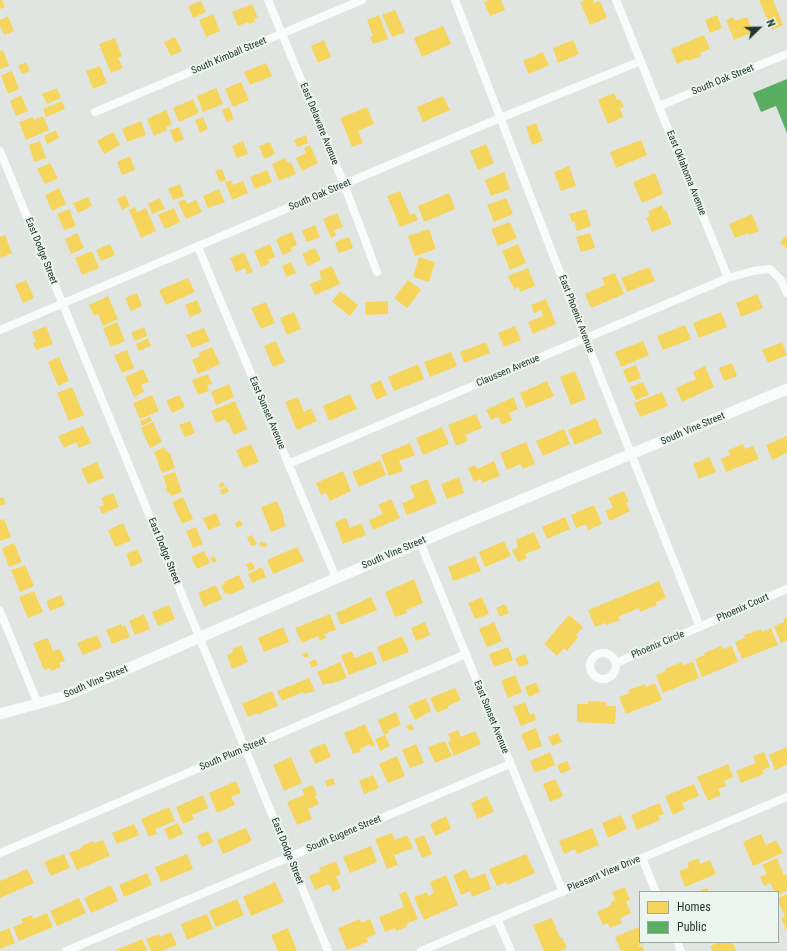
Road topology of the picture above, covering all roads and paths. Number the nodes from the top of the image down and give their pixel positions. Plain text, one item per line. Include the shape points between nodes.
1 (268, 0) edge
2 (362, 0) edge
3 (455, 0) edge
4 (616, 0) edge
5 (282, 34) junction
6 (787, 54) edge
7 (641, 61) junction
8 (659, 106) junction
9 (95, 112) dead end
10 (500, 118) junction
11 (0, 150) edge
12 (344, 184) junction
13 (198, 247) junction
14 (377, 272) dead end
15 (728, 278) junction
16 (787, 293) edge
17 (63, 304) junction
18 (0, 330) edge
19 (585, 338) junction
20 (787, 390) edge
21 (631, 455) junction
22 (288, 464) junction
23 (420, 542) junction
24 (336, 578) junction
25 (787, 589) edge
26 (0, 611) edge
27 (700, 627) junction
28 (199, 637) junction
29 (466, 654) junction
30 (616, 663) dead end
31 (38, 704) junction
32 (0, 714) edge
33 (245, 749) junction
34 (510, 764) junction
35 (787, 798) edge
36 (0, 854) edge
37 (290, 857) junction
38 (642, 858) junction
39 (656, 891) edge
40 (562, 892) junction
41 (497, 919) junction
42 (66, 951) edge
43 (328, 951) edge
44 (421, 951) edge
45 (511, 951) edge

1 - 5 street, East Delaware Avenue
2 - 5 street, South Kimball Street
3 - 10 street, East Phoenix Avenue
4 - 7 street, East Oklahoma Avenue
5 - 9 street, South Kimball Street
5 - 12 street, East Delaware Avenue
6 - 8 street, South Oak Street
7 - 8 street, East Oklahoma Avenue
7 - 10 street, South Oak Street
8 - 15 street, East Oklahoma Avenue
10 - 12 street, South Oak Street
10 - 19 street, East Phoenix Avenue
11 - 17 street, East Dodge Street
12 - 13 street, South Oak Street
12 - 14 street, East Delaware Avenue
13 - 17 street, South Oak Street
13 - 22 street, East Sunset Avenue
15 - 16 street via 770,269 781,280
15 - 19 street, Claussen Avenue
17 - 18 street, South Oak Street
17 - 28 street, East Dodge Street
19 - 21 street, East Phoenix Avenue
19 - 22 street, Claussen Avenue
20 - 21 street, South Vine Street
21 - 23 street, South Vine Street
21 - 27 street, East Phoenix Avenue
22 - 24 street, East Sunset Avenue
23 - 24 street, South Vine Street
23 - 29 street, East Sunset Avenue
24 - 28 street, South Vine Street
25 - 27 street, Phoenix Court
26 - 31 street
27 - 30 street, Phoenix Circle
28 - 31 street, South Vine Street via 62,697
28 - 33 street, East Dodge Street
29 - 33 street, South Plum Street
29 - 34 street, East Sunset Avenue
31 - 32 street, South Vine Street
33 - 36 street, South Plum Street
33 - 37 street, East Dodge Street
34 - 37 street, South Eugene Street
34 - 40 street, East Sunset Avenue
35 - 38 street, Pleasant View Drive
37 - 42 street, South Eugene Street
37 - 43 street, East Dodge Street
38 - 39 street
38 - 40 street, Pleasant View Drive
40 - 41 street, Pleasant View Drive
41 - 44 street, Pleasant View Drive
41 - 45 street

